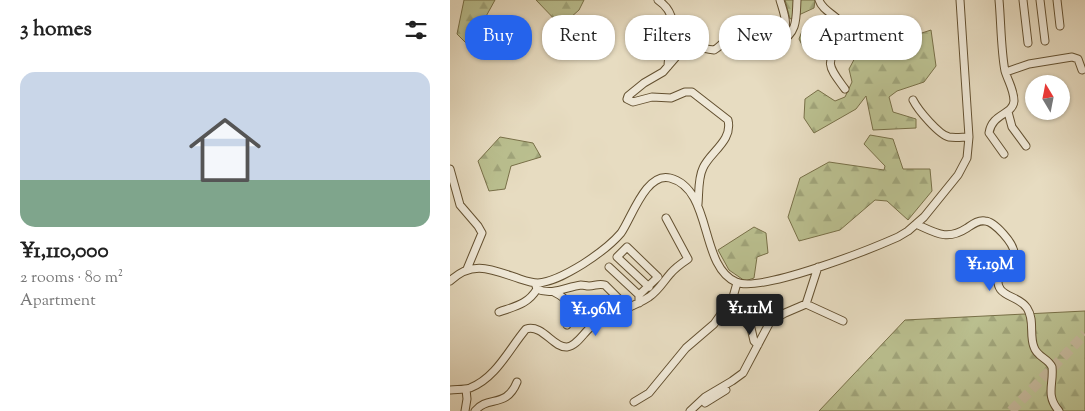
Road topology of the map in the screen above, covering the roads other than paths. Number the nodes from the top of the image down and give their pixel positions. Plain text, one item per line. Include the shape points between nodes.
1 (658, 0) edge
2 (780, 0) edge
3 (797, 0) edge
4 (819, 0) edge
5 (960, 0) edge
6 (999, 0) edge
7 (1023, 0) edge
8 (1040, 0) edge
9 (1057, 0) edge
10 (783, 15) edge
11 (1060, 26) dead end
12 (791, 31) edge
13 (1044, 41) dead end
14 (1028, 43) dead end
15 (719, 46) edge
16 (668, 67) junction
17 (1082, 70) dead end
18 (1006, 72) junction
19 (845, 89) dead end
20 (913, 100) dead end
21 (1008, 112) junction
22 (969, 137) junction
23 (1026, 146) dead end
24 (1004, 154) dead end
25 (450, 169) edge
26 (698, 206) junction
27 (666, 218) dead end
28 (916, 224) junction
29 (609, 267) dead end
30 (818, 267) junction
31 (467, 270) junction
32 (450, 281) edge
33 (737, 283) junction
34 (536, 286) junction
35 (649, 287) junction
36 (554, 292) junction
37 (639, 299) junction
38 (806, 304) junction
39 (628, 308) junction
40 (499, 312) dead end
41 (738, 314) dead end
42 (843, 321) dead end
43 (567, 326) dead end
44 (758, 345) junction
45 (745, 369) junction
46 (517, 382) dead end
47 (466, 389) junction
48 (450, 390) edge
49 (634, 402) dead end
50 (704, 403) dead end
51 (465, 411) edge
52 (475, 411) edge
53 (690, 411) edge
54 (1059, 411) edge

1 - 16 street via 667,7 673,21
2 - 10 street
3 - 12 street via 795,26
4 - 19 street via 824,9 841,22 844,30 843,38 830,58 830,65
5 - 22 street
6 - 18 street
7 - 14 street
8 - 13 street
9 - 11 street
15 - 16 street via 714,50 696,46 686,48
16 - 26 street via 630,93 627,99 633,102 652,97 671,98 692,92 725,117 729,125 722,143 702,168
17 - 18 street via 1078,59 1072,57 1029,64
18 - 21 street via 1014,102
20 - 22 street via 922,115 943,134
21 - 23 street via 1012,127
21 - 24 street via 994,121 989,133
22 - 28 street via 964,167
25 - 31 street via 460,205 482,233
26 - 33 street via 718,264
26 - 34 street via 679,182 659,178 650,184 624,228 607,248 564,274
27 - 37 street via 688,258 668,275 660,288
28 - 30 street via 888,242
28 - 54 street via 945,235 957,234 980,221 987,220 997,227 1014,250 1012,259 999,272 999,286 1003,294 1020,301 1030,312 1034,348 1052,367 1052,399
29 - 37 street
30 - 33 street via 763,283
30 - 38 street
31 - 32 street
31 - 34 street via 484,268
33 - 49 street via 733,297 714,324 686,348 649,394
34 - 36 street via 543,291
34 - 40 street via 532,298
35 - 35 street via 658,276 627,247 617,258
35 - 37 street
36 - 39 street via 600,283
36 - 43 street via 565,297 570,305 571,317
37 - 39 street
38 - 42 street
38 - 44 street via 770,322
39 - 47 street via 590,327 568,347 561,346 536,328 526,329 509,354 488,375
41 - 44 street via 751,328
44 - 45 street
45 - 50 street via 746,375 741,380
45 - 53 street
46 - 52 street via 504,399 480,406
47 - 48 street
47 - 51 street

